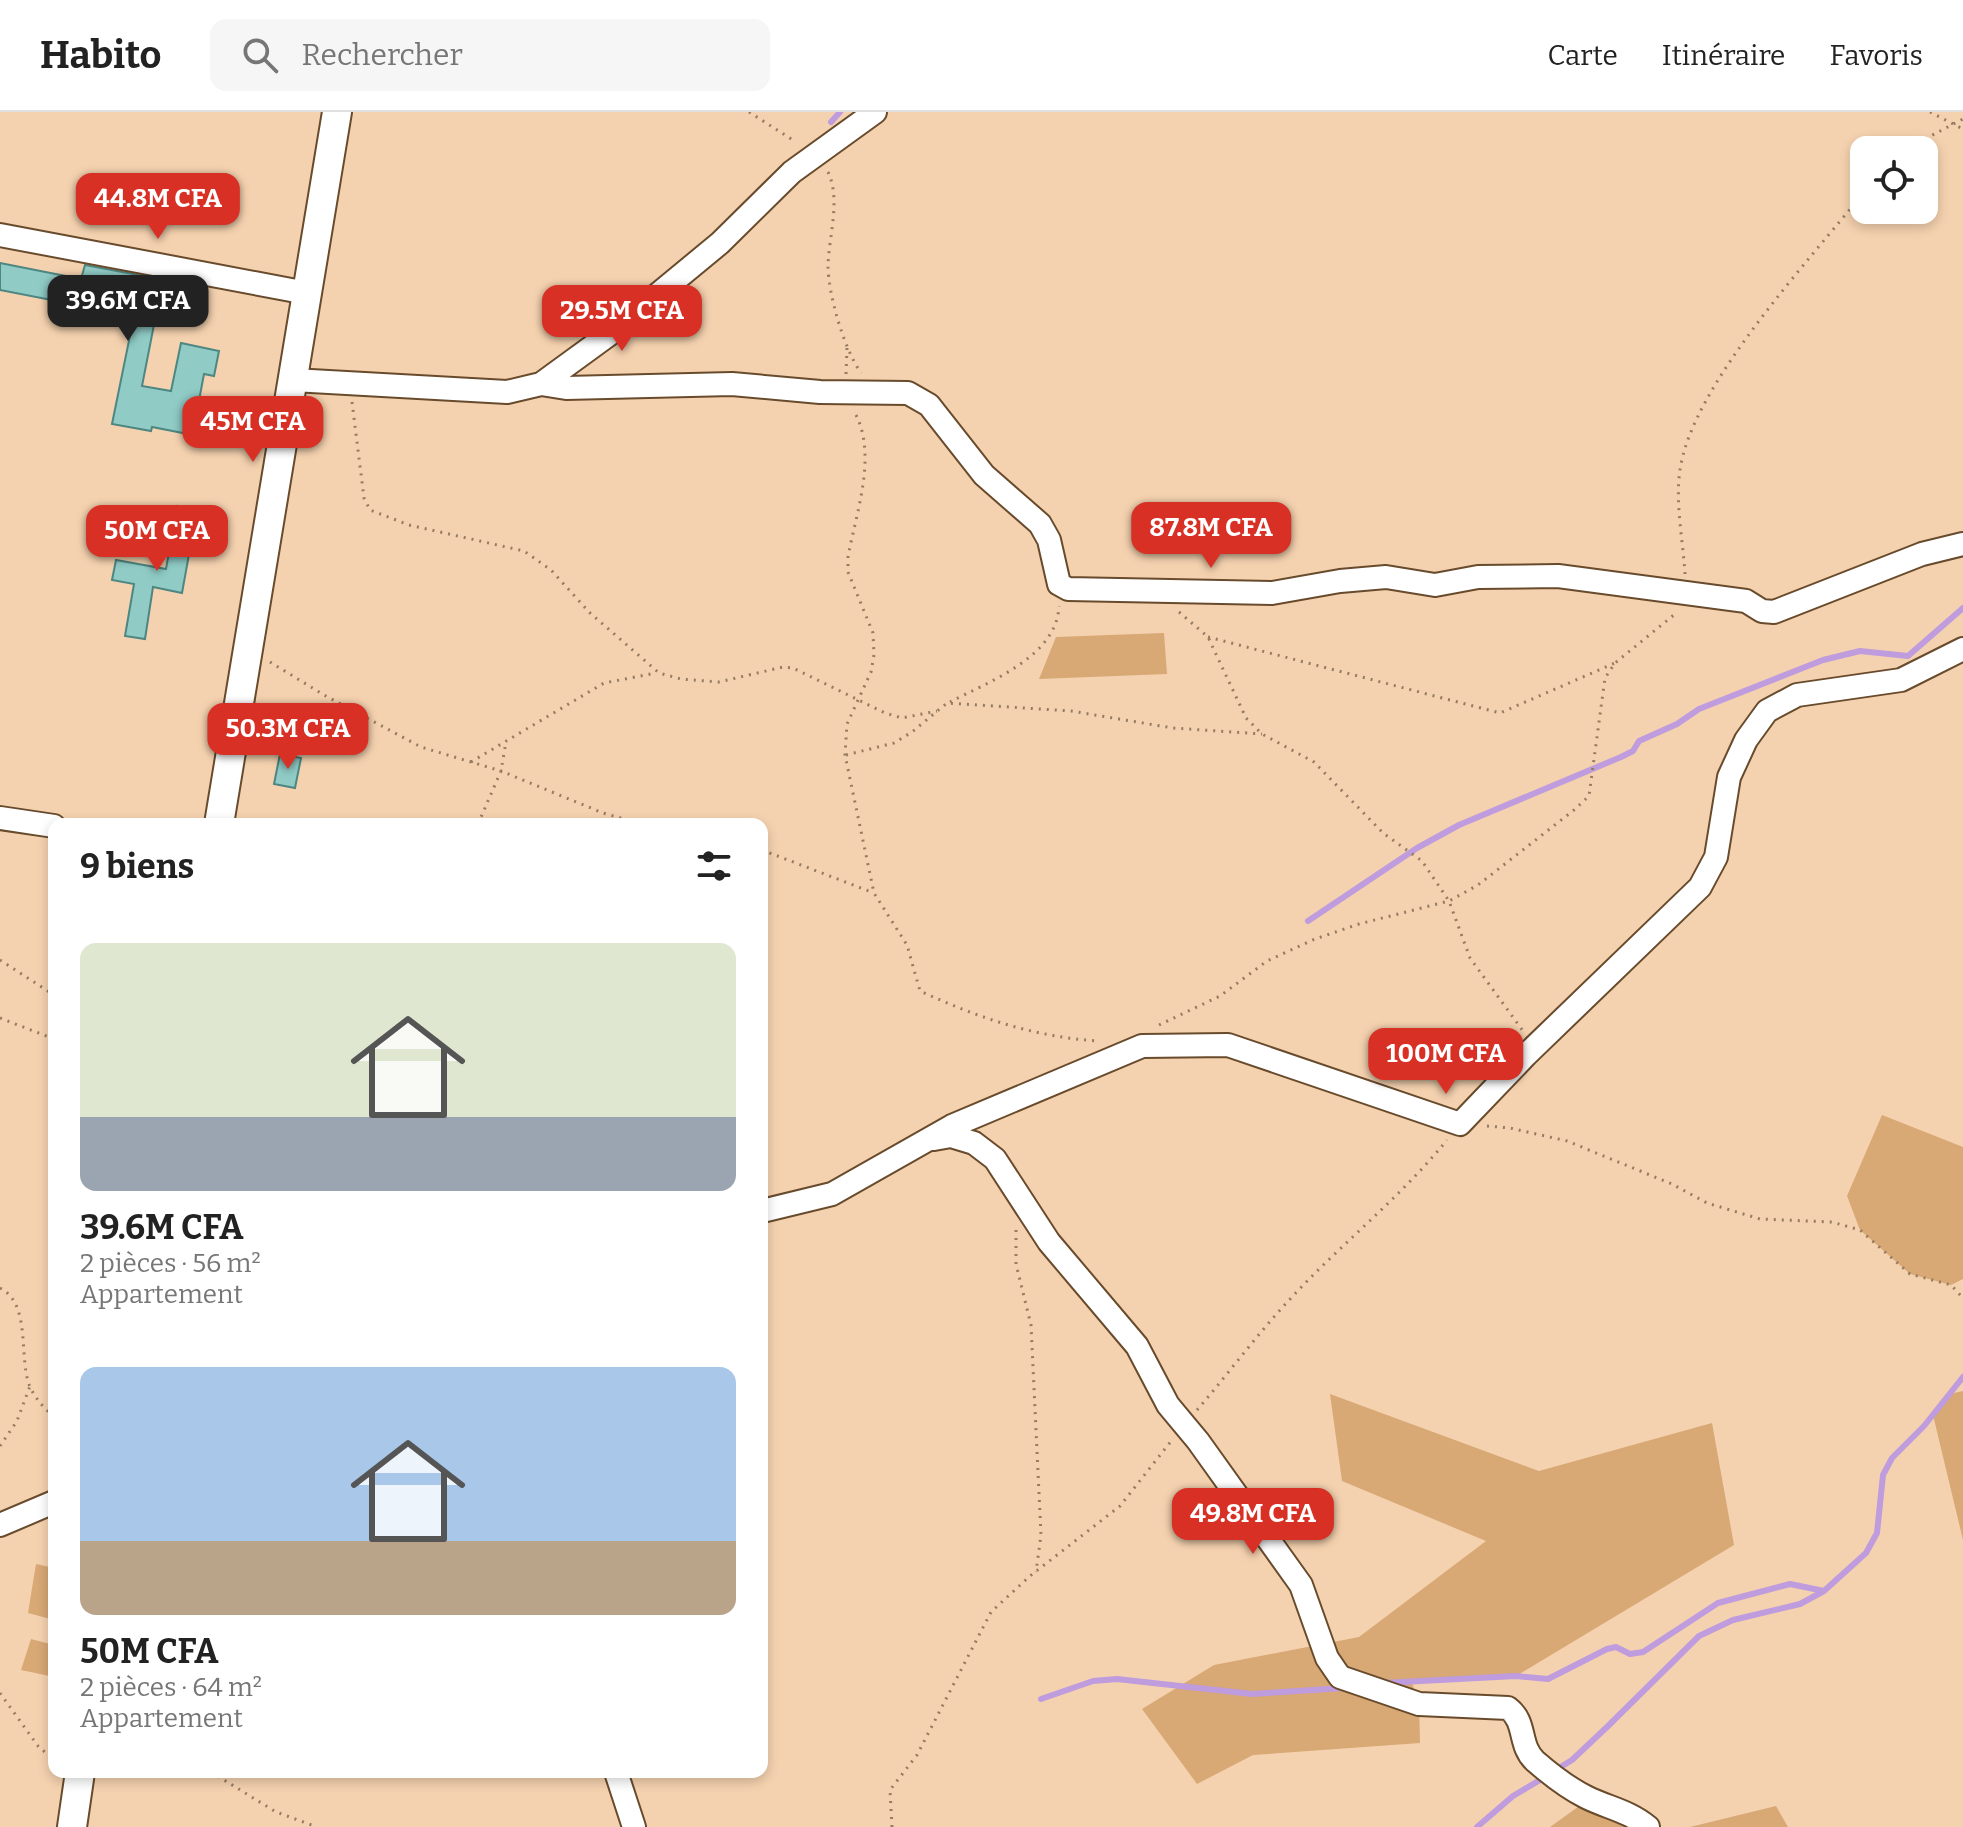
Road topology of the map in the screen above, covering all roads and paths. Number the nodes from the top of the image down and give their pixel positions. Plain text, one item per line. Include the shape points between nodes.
1 (337, 112) edge
2 (749, 112) edge
3 (875, 112) edge
4 (1930, 112) edge
5 (1963, 119) edge
6 (1953, 124) junction
7 (1963, 129) edge
8 (1930, 136) edge
9 (814, 157) junction
10 (1850, 209) edge
11 (0, 235) edge
12 (307, 293) junction
13 (847, 348) junction
14 (293, 380) junction
15 (350, 383) junction
16 (541, 384) junction
17 (845, 391) junction
18 (876, 391) junction
19 (1963, 544) edge
20 (1059, 584) junction
21 (1686, 595) junction
22 (1171, 609) dead end
23 (1208, 637) junction
24 (250, 649) junction
25 (1963, 649) edge
26 (1615, 663) junction
27 (659, 673) junction
28 (857, 699) junction
29 (947, 703) junction
30 (937, 711) junction
31 (1262, 734) junction
32 (506, 742) junction
33 (845, 755) junction
34 (471, 762) junction
35 (501, 771) junction
36 (0, 818) edge
37 (220, 818) edge
38 (481, 818) edge
39 (621, 818) edge
40 (48, 825) edge
41 (768, 852) edge
42 (874, 893) junction
43 (1449, 901) junction
44 (0, 960) edge
45 (48, 991) edge
46 (0, 1018) edge
47 (1157, 1025) dead end
48 (48, 1037) edge
49 (1142, 1046) junction
50 (1535, 1047) junction
51 (1460, 1124) junction
52 (925, 1141) junction
53 (1016, 1193) junction
54 (768, 1210) edge
55 (0, 1288) edge
56 (1963, 1298) edge
57 (30, 1386) junction
58 (48, 1411) edge
59 (1185, 1425) junction
60 (0, 1446) edge
61 (48, 1505) edge
62 (0, 1525) edge
63 (1036, 1572) junction
64 (0, 1693) edge
65 (48, 1755) edge
66 (79, 1778) edge
67 (221, 1778) edge
68 (618, 1778) edge
69 (72, 1827) edge
70 (317, 1827) edge
71 (634, 1827) edge
72 (892, 1827) edge
73 (1648, 1827) edge

1 - 12 street
2 - 9 path
3 - 9 street
4 - 6 path
5 - 6 path
6 - 7 path
6 - 8 path
9 - 13 path via 834,184 828,267
9 - 16 street via 720,243
10 - 21 path via 1766,312 1724,373 1686,443 1679,472
11 - 12 street
12 - 14 street
13 - 17 path
13 - 18 path
14 - 15 street
14 - 24 street
15 - 16 street via 507,392
15 - 27 path via 364,498 370,510 409,525 524,551 551,570 590,613
16 - 17 street via 732,384
17 - 18 street
17 - 28 path via 865,432 848,572 873,633 874,655
18 - 20 street via 908,393 929,405 984,475 1040,524
19 - 21 street via 1922,554 1774,612 1746,601
20 - 21 street via 1068,589 1272,593 1386,577 1435,585 1478,577 1558,576
20 - 29 path via 1059,611 1043,644 1013,668
21 - 26 path via 1675,614
22 - 23 path
23 - 26 path via 1500,713
23 - 31 path via 1246,718
24 - 34 path via 387,730
24 - 37 street
25 - 50 street via 1901,680 1797,695 1767,711 1729,777 1716,857 1700,887
26 - 43 path via 1605,678 1589,796 1478,885
27 - 28 path via 719,682 793,668
27 - 32 path via 604,683
28 - 30 path via 902,718
28 - 33 path via 847,724
29 - 30 path
29 - 31 path via 1071,711 1173,728
30 - 33 path via 894,743
31 - 43 path via 1314,762 1383,833 1422,861
32 - 34 path
32 - 35 path
33 - 42 path
34 - 35 path
35 - 38 path
35 - 39 path
36 - 40 street
41 - 42 path
42 - 49 path via 907,945 920,991 1025,1032
43 - 47 path via 1303,945 1267,961 1220,996
43 - 50 path via 1470,958
44 - 45 path
46 - 48 path
49 - 51 street via 1228,1045
49 - 52 street
50 - 51 street
51 - 56 path via 1567,1141 1707,1203 1760,1219 1832,1222 1860,1230 1910,1274 1951,1285
51 - 59 path via 1414,1181 1291,1298
52 - 53 street via 951,1136 974,1143 995,1159
52 - 54 street via 832,1194
53 - 59 street via 1049,1242 1137,1346 1168,1405
53 - 63 path via 1016,1264 1031,1325 1041,1535
55 - 57 path via 8,1292 19,1314
57 - 58 path
57 - 60 path via 17,1421
59 - 63 path via 1120,1506
59 - 73 street via 1301,1585 1327,1658 1340,1677 1419,1704 1508,1708 1517,1714 1523,1743 1535,1760 1571,1789
61 - 62 street
63 - 72 path via 991,1612 917,1755 890,1790
64 - 65 path
66 - 69 street
67 - 70 path via 276,1812
68 - 71 street

